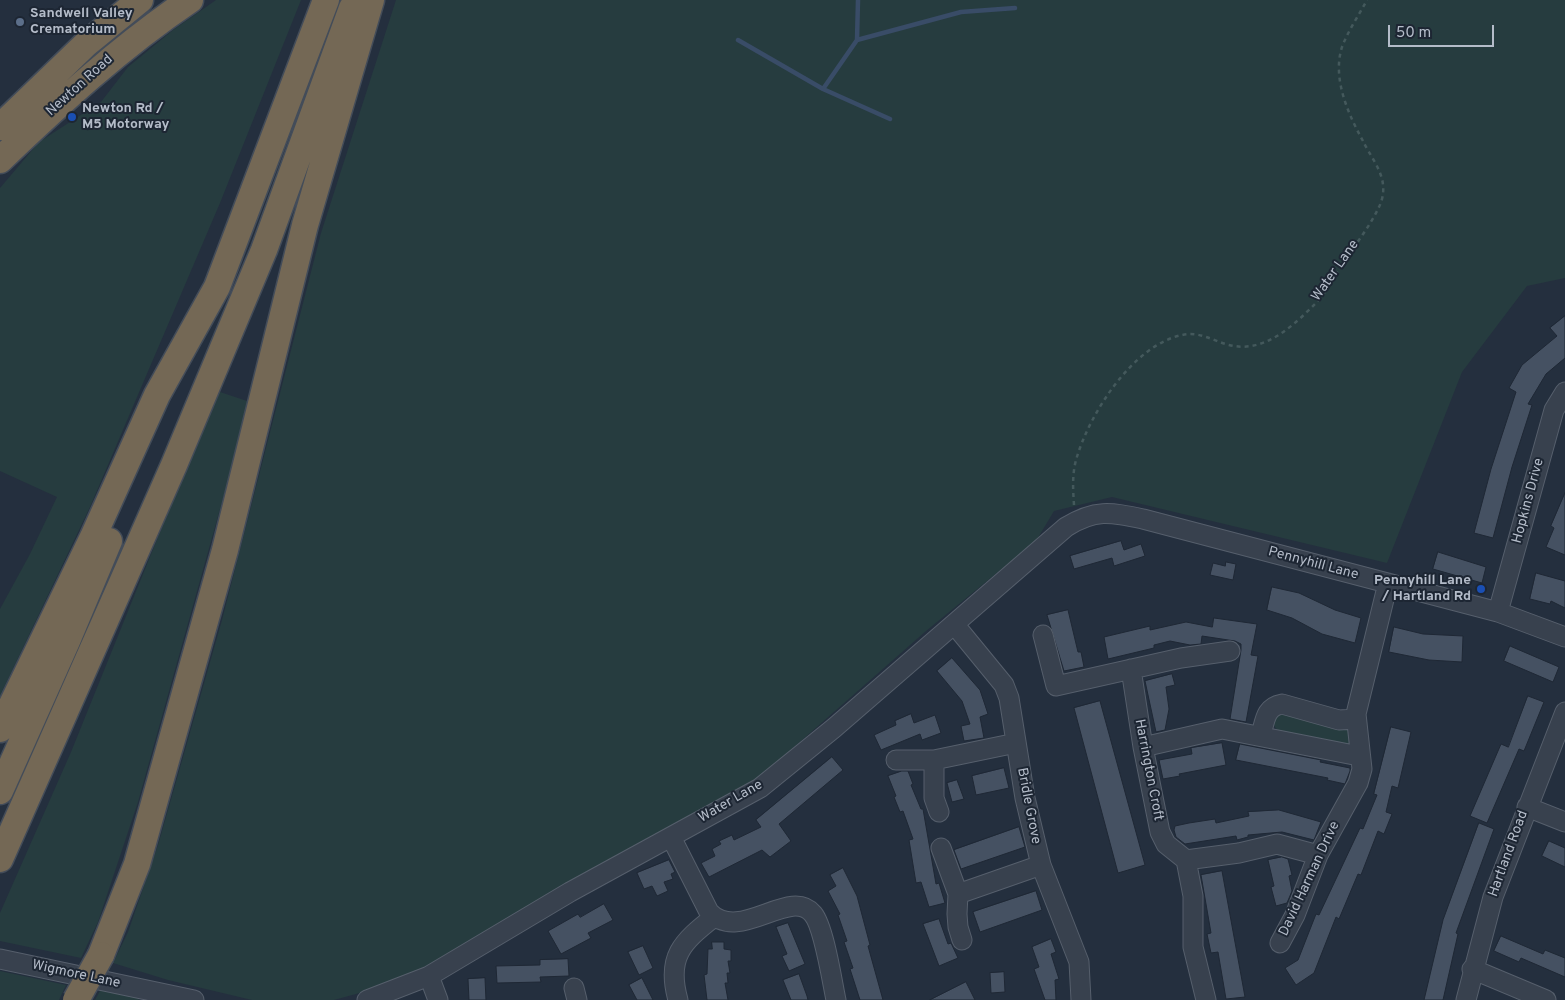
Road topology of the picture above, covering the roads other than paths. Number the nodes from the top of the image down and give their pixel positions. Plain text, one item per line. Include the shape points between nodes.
1 (140, 0) edge
2 (190, 0) edge
3 (326, 0) edge
4 (355, 0) edge
5 (372, 0) edge
6 (82, 82) junction
7 (0, 127) edge
8 (0, 147) edge
9 (0, 160) edge
10 (207, 305) junction
11 (1565, 392) edge
12 (1116, 513) joint
13 (1388, 583) junction
14 (1498, 612) junction
15 (954, 624) junction
16 (1043, 635) dead end
17 (1565, 637) edge
18 (1230, 651) dead end
19 (1131, 669) junction
20 (1565, 712) edge
21 (1356, 720) junction
22 (0, 729) edge
23 (1261, 735) junction
24 (1016, 744) junction
25 (1143, 747) junction
26 (1359, 756) junction
27 (896, 760) dead end
28 (934, 760) junction
29 (0, 792) edge
30 (1527, 806) junction
31 (938, 812) dead end
32 (1565, 822) edge
33 (671, 837) junction
34 (941, 848) dead end
35 (1318, 855) junction
36 (0, 859) edge
37 (1186, 860) junction
38 (1040, 865) junction
39 (958, 894) junction
40 (714, 917) junction
41 (962, 940) dead end
42 (1280, 943) dead end
43 (0, 959) edge
44 (1472, 970) junction
45 (429, 976) junction
46 (143, 995) edge
47 (76, 1000) edge
48 (194, 1000) edge
49 (367, 1000) edge
50 (438, 1000) edge
51 (678, 1000) edge
52 (836, 1000) edge
53 (1081, 1000) edge
54 (1206, 1000) edge
55 (1466, 1000) edge
56 (1546, 1000) edge

1 - 7 highway, Newton Road via 86,44
2 - 6 highway, Newton Road via 150,26
3 - 10 highway
4 - 36 highway via 264,250 174,465
5 - 47 highway, bridge via 304,225 225,550 137,864 101,955
6 - 8 highway via 39,111
6 - 9 highway, Newton Road
10 - 22 highway via 158,395
10 - 29 highway via 67,641
11 - 14 street, Hopkins Drive via 1554,410
12 - 13 street, Pennyhill Lane
12 - 15 street, Water Lane via 1092,514 1075,521
13 - 14 street, Pennyhill Lane
13 - 21 street, David Harman Drive
14 - 17 street, Pennyhill Lane
15 - 24 street, Bridle Grove via 1004,685
15 - 33 street, Water Lane via 760,788
16 - 19 street via 1056,686
18 - 19 street
19 - 25 street, Harrington Croft
20 - 30 street, Hartland Road
21 - 23 street via 1339,720 1282,704 1273,706 1266,713
21 - 26 street, David Harman Drive
23 - 25 street via 1222,728
23 - 26 street
24 - 28 street
24 - 38 street, Bridle Grove
25 - 37 street, Harrington Croft via 1160,832 1166,844
26 - 35 street, David Harman Drive via 1362,769 1358,784
27 - 28 street
28 - 31 street via 934,798
30 - 32 street
30 - 44 street, Hartland Road via 1493,897
33 - 40 street
33 - 45 street, Water Lane via 570,892
34 - 39 street
35 - 37 street via 1277,844
35 - 42 street, David Harman Drive via 1295,915
37 - 54 street via 1193,896 1193,947
38 - 39 street
38 - 53 street, Bridle Grove via 1079,962
39 - 41 street via 956,914
40 - 51 street via 690,936 677,953 673,977
40 - 52 street via 732,923 800,906 813,914
43 - 46 street, Wigmore Lane
44 - 55 street, Hartland Road
44 - 56 street
45 - 49 street, Water Lane
45 - 50 street
46 - 48 street

